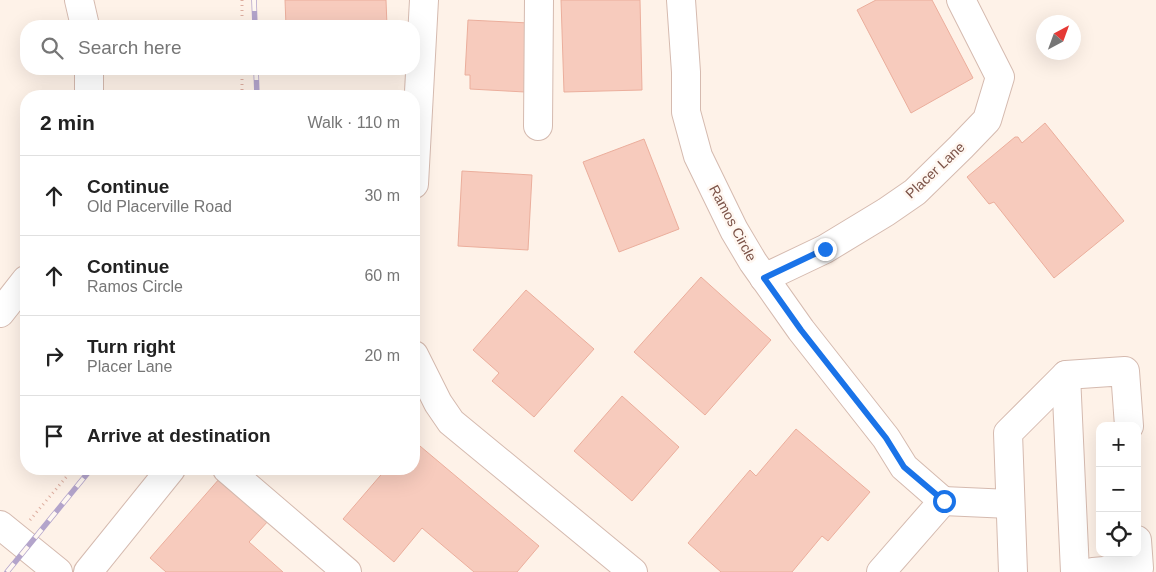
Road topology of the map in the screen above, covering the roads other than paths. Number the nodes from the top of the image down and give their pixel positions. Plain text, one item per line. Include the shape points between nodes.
1 (79, 0) edge
2 (424, 0) edge
3 (540, 0) edge
4 (680, 0) edge
5 (961, 0) edge
6 (84, 20) edge
7 (420, 74) edge
8 (89, 75) edge
9 (420, 75) edge
10 (89, 90) edge
11 (419, 90) edge
12 (538, 126) dead end
13 (764, 278) junction
14 (20, 288) edge
15 (0, 313) edge
16 (420, 367) edge
17 (1066, 375) junction
18 (1129, 422) edge
19 (166, 475) edge
20 (234, 475) edge
21 (944, 501) junction
22 (1010, 504) junction
23 (8, 532) edge
24 (1141, 555) edge
25 (1145, 570) edge
26 (58, 572) edge
27 (88, 572) edge
28 (347, 572) edge
29 (633, 572) edge
30 (881, 572) edge
31 (1013, 572) edge
32 (1075, 572) edge
33 (1093, 572) edge

1 - 6 street
2 - 7 street
3 - 12 street
4 - 13 street, Ramos Circle via 686,112 698,156 734,230
5 - 13 street, Placer Lane via 1000,77 987,120 915,192 825,249
8 - 10 street
9 - 11 street
13 - 21 street, Ramos Circle via 886,438 904,467
14 - 15 street
16 - 29 street via 451,422
17 - 18 street via 1125,371
17 - 22 street via 1008,433
17 - 32 street
19 - 27 street
20 - 28 street
21 - 22 street
21 - 30 street
22 - 31 street
23 - 26 street
24 - 25 street
25 - 33 street

